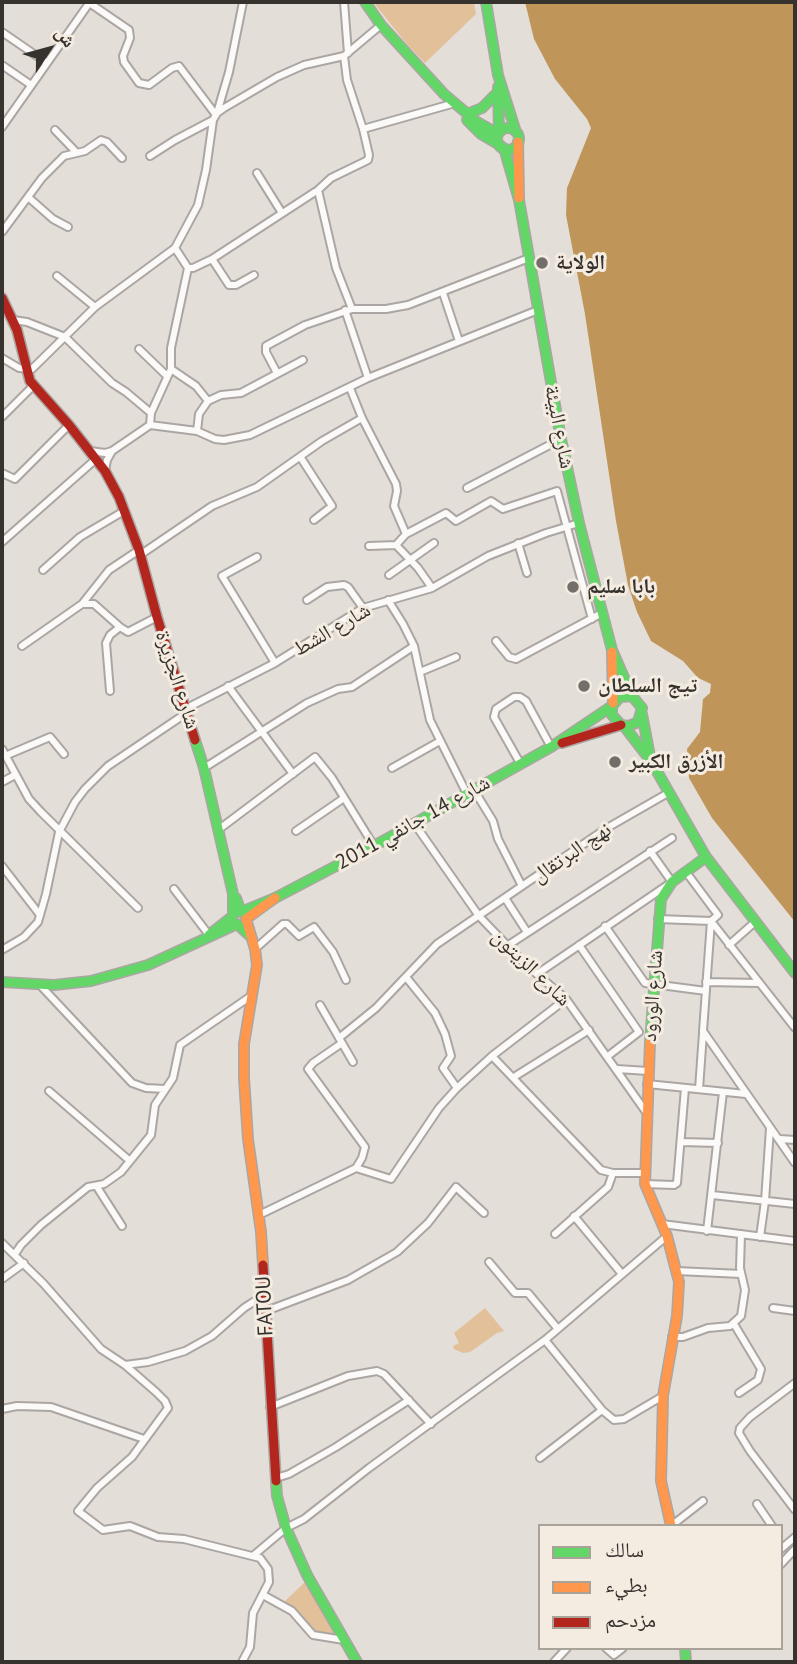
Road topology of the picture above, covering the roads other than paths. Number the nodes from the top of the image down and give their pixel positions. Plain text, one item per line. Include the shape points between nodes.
1 (89, 2) edge
2 (243, 2) edge
3 (344, 2) edge
4 (365, 2) edge
5 (486, 2) edge
6 (381, 25) junction
7 (2, 32) edge
8 (346, 55) junction
9 (47, 63) junction
10 (2, 65) edge
11 (498, 75) junction
12 (32, 85) junction
13 (498, 92) junction
14 (452, 102) junction
15 (467, 114) junction
16 (215, 116) junction
17 (2, 127) edge
18 (363, 129) junction
19 (55, 130) dead end
20 (499, 133) junction
21 (517, 137) junction
22 (502, 147) junction
23 (76, 152) junction
24 (150, 156) dead end
25 (122, 158) dead end
26 (257, 173) dead end
27 (318, 190) junction
28 (28, 197) junction
29 (519, 200) junction
30 (282, 213) junction
31 (68, 227) dead end
32 (2, 232) edge
33 (175, 248) junction
34 (529, 258) junction
35 (212, 259) junction
36 (188, 268) junction
37 (254, 275) dead end
38 (57, 276) dead end
39 (443, 293) junction
40 (2, 298) edge
41 (95, 307) junction
42 (349, 310) junction
43 (538, 310) junction
44 (13, 320) junction
45 (65, 337) junction
46 (459, 341) junction
47 (139, 349) dead end
48 (2, 358) edge
49 (303, 360) dead end
50 (26, 370) junction
51 (169, 373) junction
52 (277, 373) junction
53 (368, 378) junction
54 (33, 386) junction
55 (350, 388) junction
56 (208, 401) junction
57 (151, 414) junction
58 (2, 417) edge
59 (362, 418) junction
60 (69, 425) junction
61 (150, 425) junction
62 (197, 431) junction
63 (561, 439) junction
64 (112, 451) junction
65 (93, 455) junction
66 (301, 457) junction
67 (105, 471) junction
68 (2, 473) edge
69 (467, 488) dead end
70 (124, 511) junction
71 (314, 520) dead end
72 (579, 523) junction
73 (567, 527) junction
74 (406, 534) junction
75 (2, 542) edge
76 (434, 543) dead end
77 (518, 543) junction
78 (369, 545) dead end
79 (396, 545) junction
80 (140, 553) junction
81 (257, 557) dead end
82 (410, 560) junction
83 (43, 570) dead end
84 (527, 573) dead end
85 (389, 575) dead end
86 (432, 588) junction
87 (307, 600) dead end
88 (388, 600) junction
89 (82, 604) junction
90 (363, 608) junction
91 (602, 613) junction
92 (157, 617) junction
93 (592, 619) junction
94 (120, 627) junction
95 (496, 641) dead end
96 (22, 646) dead end
97 (414, 646) junction
98 (612, 650) junction
99 (456, 657) dead end
100 (275, 663) junction
101 (420, 672) junction
102 (228, 686) junction
103 (110, 691) dead end
104 (632, 696) junction
105 (613, 704) junction
106 (187, 710) junction
107 (642, 714) junction
108 (622, 725) junction
109 (261, 732) junction
110 (440, 741) junction
111 (551, 747) junction
112 (3, 752) edge
113 (64, 754) dead end
114 (651, 761) junction
115 (520, 763) junction
116 (204, 768) junction
117 (392, 768) dead end
118 (292, 774) junction
119 (15, 775) junction
120 (2, 782) edge
121 (471, 792) junction
122 (668, 793) junction
123 (344, 798) junction
124 (414, 823) junction
125 (218, 830) junction
126 (296, 831) dead end
127 (59, 832) junction
128 (672, 838) dead end
129 (374, 846) junction
130 (650, 851) junction
131 (706, 858) junction
132 (2, 866) edge
133 (686, 872) junction
134 (672, 882) junction
135 (522, 886) junction
136 (174, 889) dead end
137 (505, 898) junction
138 (138, 908) dead end
139 (40, 915) junction
140 (479, 916) junction
141 (239, 918) junction
142 (658, 919) junction
143 (710, 921) junction
144 (755, 922) junction
145 (606, 926) junction
146 (527, 932) junction
147 (209, 934) junction
148 (579, 945) junction
149 (729, 945) junction
150 (508, 946) junction
151 (255, 949) junction
152 (2, 950) edge
153 (795, 973) edge
154 (537, 974) junction
155 (406, 977) junction
156 (346, 980) dead end
157 (2, 982) edge
158 (706, 982) junction
159 (759, 984) junction
160 (40, 985) junction
161 (655, 986) junction
162 (706, 991) junction
163 (253, 995) junction
164 (566, 999) junction
165 (320, 1005) dead end
166 (795, 1028) edge
167 (589, 1030) junction
168 (703, 1031) junction
169 (340, 1041) junction
170 (492, 1056) junction
171 (608, 1056) junction
172 (353, 1062) dead end
173 (617, 1069) junction
174 (648, 1071) junction
175 (514, 1077) junction
176 (647, 1084) junction
177 (165, 1088) junction
178 (457, 1088) junction
179 (685, 1088) junction
180 (699, 1089) junction
181 (49, 1091) dead end
182 (723, 1092) junction
183 (746, 1094) junction
184 (647, 1114) junction
185 (770, 1126) junction
186 (779, 1139) junction
187 (795, 1140) edge
188 (681, 1142) junction
189 (718, 1143) junction
190 (130, 1161) junction
191 (795, 1163) edge
192 (356, 1168) junction
193 (613, 1173) junction
194 (644, 1173) junction
195 (645, 1184) junction
196 (97, 1187) junction
197 (712, 1195) junction
198 (765, 1201) junction
199 (795, 1204) edge
200 (484, 1213) dead end
201 (259, 1215) junction
202 (574, 1216) junction
203 (662, 1224) junction
204 (122, 1226) dead end
205 (707, 1231) junction
206 (555, 1234) dead end
207 (741, 1234) junction
208 (667, 1236) junction
209 (760, 1237) junction
210 (795, 1241) edge
211 (2, 1243) edge
212 (15, 1254) junction
213 (489, 1262) dead end
214 (24, 1264) junction
215 (677, 1270) junction
216 (622, 1274) junction
217 (741, 1275) junction
218 (2, 1279) edge
219 (264, 1295) junction
220 (773, 1308) dead end
221 (266, 1311) junction
222 (795, 1311) edge
223 (734, 1324) junction
224 (558, 1329) junction
225 (672, 1337) junction
226 (544, 1340) junction
227 (148, 1362) junction
228 (125, 1365) junction
229 (143, 1381) junction
230 (795, 1383) edge
231 (739, 1392) dead end
232 (663, 1396) junction
233 (409, 1399) junction
234 (270, 1408) junction
235 (2, 1409) edge
236 (602, 1410) junction
237 (431, 1424) junction
238 (144, 1439) junction
239 (540, 1458) dead end
240 (276, 1478) junction
241 (703, 1501) dead end
242 (757, 1504) dead end
243 (795, 1510) edge
244 (671, 1524) edge
245 (674, 1524) edge
246 (771, 1524) edge
247 (286, 1528) junction
248 (795, 1549) edge
249 (254, 1555) junction
250 (783, 1562) edge
251 (264, 1595) junction
252 (344, 1640) junction
253 (554, 1650) edge
254 (565, 1650) edge
255 (559, 1655) junction
256 (242, 1662) edge
257 (357, 1662) edge
258 (554, 1662) edge

1 - 9 street
1 - 16 street via 129,30 124,62 139,83 149,85 179,66
2 - 16 street
3 - 8 street
4 - 6 street
5 - 11 street, شارع البيئة
6 - 8 street
6 - 14 street
7 - 9 street
8 - 16 street via 295,68
8 - 18 street via 347,80
9 - 12 street
10 - 12 street
11 - 13 street, شارع البيئة
11 - 21 street, شارع البيئة
12 - 17 street
13 - 15 street via 482,108
13 - 20 street, شارع البيئة
14 - 15 street
14 - 18 street
14 - 22 street via 476,130
15 - 20 street
16 - 24 street
16 - 33 street via 198,205
18 - 27 street via 368,160 331,178
19 - 23 street
20 - 21 street via 509,128
20 - 22 street, شارع البيئة
21 - 22 street via 514,147
21 - 29 street, شارع البيئة
22 - 29 street, شارع البيئة
23 - 25 street via 104,141
23 - 28 street via 54,165
26 - 30 street
27 - 30 street
27 - 42 street
28 - 31 street
28 - 32 street
29 - 34 street, شارع البيئة
30 - 35 street
33 - 36 street
33 - 41 street
34 - 39 street
34 - 43 street, شارع البيئة
35 - 36 street
35 - 37 street via 229,285
36 - 51 street
38 - 41 street
39 - 42 street via 393,308
39 - 46 street
40 - 44 street, شارع الجزيرة
41 - 45 street
42 - 52 street via 269,344 266,352
42 - 53 street
43 - 46 street
43 - 63 street, شارع البيئة
44 - 45 street
44 - 50 street, شارع الجزيرة
45 - 50 street via 36,367
45 - 57 street
46 - 53 street
47 - 51 street
48 - 50 street
49 - 52 street
50 - 54 street, شارع الجزيرة
51 - 56 street via 196,386
51 - 57 street
52 - 56 street via 241,393
53 - 55 street
54 - 58 street
54 - 60 street, شارع الجزيرة
55 - 59 street
55 - 62 street via 250,435 224,440
56 - 62 street via 198,414
57 - 61 street
59 - 66 street
59 - 74 street via 393,476 394,506
60 - 65 street, شارع الجزيرة
60 - 68 street via 15,479
61 - 62 street
61 - 64 street
63 - 69 street
63 - 72 street, شارع البيئة
64 - 65 street
64 - 67 street
65 - 67 street, شارع الجزيرة
65 - 75 street
66 - 71 street via 332,506
66 - 80 street via 257,487 222,499
67 - 70 street, شارع الجزيرة
70 - 80 street, شارع الجزيرة
70 - 83 street via 80,537
72 - 73 street, شارع الشط
72 - 91 street, شارع البيئة
73 - 74 street via 555,490 503,509 489,501 456,521 446,513
73 - 77 street, شارع الشط
73 - 93 street
74 - 79 street
76 - 82 street
77 - 84 street
77 - 86 street, شارع الشط
78 - 79 street
79 - 82 street
80 - 89 street via 101,577
80 - 92 street, شارع الجزيرة
81 - 100 street via 222,576
82 - 85 street
82 - 86 street
86 - 88 street, شارع الشط
87 - 90 street via 327,587 344,584
88 - 90 street, شارع الشط
88 - 97 street
89 - 94 street via 94,604
89 - 96 street
90 - 100 street, شارع الشط
91 - 93 street
91 - 98 street, شارع البيئة
92 - 94 street via 128,632
92 - 106 street, شارع الجزيرة
93 - 95 street via 516,659
94 - 103 street via 106,643
97 - 101 street
97 - 109 street via 352,687 307,703
98 - 104 street, شارع البيئة
98 - 105 street, شارع البيئة
99 - 101 street
100 - 102 street, شارع الشط
101 - 110 street via 428,715
102 - 106 street, شارع الشط
102 - 109 street
104 - 105 street via 624,695
104 - 107 street via 640,703
105 - 108 street via 612,715
105 - 111 street, شارع 14 جانفي 2011
106 - 116 street, شارع الجزيرة
106 - 127 street, شارع الشط via 104,769 75,802
107 - 108 street via 634,725
107 - 114 street
108 - 111 street, شارع 14 جانفي 2011
108 - 114 street
109 - 116 street
109 - 118 street
110 - 117 street
110 - 121 street
111 - 115 street, شارع 14 جانفي 2011
111 - 115 street via 526,701 514,697 496,709 494,717
112 - 113 street via 51,737
112 - 119 street
114 - 122 street
115 - 121 street, شارع 14 جانفي 2011
116 - 125 street, شارع الجزيرة
118 - 123 street via 317,758
118 - 125 street
119 - 120 street
119 - 127 street via 29,799
121 - 124 street, شارع 14 جانفي 2011
121 - 135 street via 493,821
122 - 131 street
122 - 135 street, نهج البرتقال
123 - 126 street
123 - 129 street
124 - 129 street, شارع 14 جانفي 2011
124 - 140 street, شارع الزيتون
125 - 141 street, شارع الجزيرة
127 - 138 street
127 - 139 street, شارع الشط
128 - 130 street
129 - 141 street, شارع 14 جانفي 2011
130 - 134 street
130 - 146 street
131 - 133 street
131 - 144 street
132 - 139 street
133 - 134 street
133 - 143 street via 718,915
134 - 142 street, شارع الورود via 661,899
134 - 145 street
135 - 137 street, نهج البرتقال
136 - 147 street
137 - 140 street, نهج البرتقال
137 - 146 street
139 - 152 street via 31,931
140 - 150 street, شارع الزيتون
140 - 155 street, نهج البرتقال via 437,944
141 - 147 street, شارع 14 جانفي 2011
141 - 151 street, FATOU
142 - 143 street
142 - 161 street, شارع الورود
143 - 149 street
143 - 158 street
144 - 149 street
144 - 153 street
145 - 148 street
145 - 161 street via 640,979
146 - 150 street
147 - 160 street, شارع 14 جانفي 2011 via 159,961 118,975
148 - 154 street
148 - 171 street via 639,1032
149 - 159 street
150 - 154 street, شارع الزيتون
151 - 156 street via 283,924 299,936 314,927
151 - 163 street, FATOU
154 - 164 street, شارع الزيتون
155 - 169 street, نهج البرتقال
155 - 178 street via 435,1013 445,1034 451,1056 443,1068
157 - 160 street, شارع 14 جانفي 2011
158 - 159 street
158 - 162 street
159 - 166 street
160 - 177 street via 132,1083
161 - 162 street
161 - 174 street, شارع الورود
162 - 168 street
163 - 177 street via 180,1045 173,1078
163 - 201 street, FATOU via 244,1044 244,1099
164 - 167 street, شارع الزيتون
164 - 170 street
165 - 169 street
167 - 171 street, شارع الزيتون
167 - 175 street
168 - 180 street
168 - 183 street
169 - 172 street
169 - 192 street, نهج البرتقال via 308,1069 365,1147
170 - 175 street
170 - 178 street
171 - 173 street, شارع الزيتون
173 - 174 street
173 - 184 street, شارع الزيتون
174 - 176 street, شارع الورود
175 - 193 street via 593,1164
176 - 179 street
176 - 184 street, شارع الورود
177 - 190 street via 155,1105 151,1135
178 - 192 street via 391,1179
179 - 180 street
179 - 188 street
180 - 182 street
181 - 190 street
182 - 183 street
182 - 189 street
183 - 185 street
184 - 194 street
185 - 186 street
185 - 198 street
186 - 187 street
186 - 191 street
188 - 189 street
188 - 195 street via 677,1184
189 - 197 street
190 - 196 street via 112,1180
192 - 201 street
193 - 194 street
193 - 202 street via 608,1187
194 - 195 street
195 - 203 street
196 - 204 street
196 - 212 street via 88,1187 51,1217
197 - 198 street
197 - 205 street
198 - 199 street
198 - 209 street
200 - 221 street via 456,1187 429,1223 397,1252 348,1279
201 - 219 street, FATOU
202 - 206 street
202 - 216 street
203 - 205 street
203 - 208 street
205 - 207 street
207 - 209 street
207 - 217 street
208 - 215 street
208 - 216 street
209 - 210 street
211 - 212 street
212 - 214 street
213 - 224 street via 515,1293 528,1293
214 - 218 street
214 - 228 street via 101,1349
215 - 217 street
215 - 225 street via 679,1297
216 - 224 street
217 - 223 street via 744,1308
219 - 221 street, FATOU
219 - 227 street via 212,1336 185,1351
220 - 222 street
221 - 234 street, FATOU
223 - 225 street
223 - 231 street via 761,1369 758,1380
224 - 226 street
225 - 232 street
226 - 236 street
226 - 237 street
227 - 228 street
227 - 229 street
228 - 229 street
229 - 238 street via 167,1408
230 - 243 street via 750,1417 739,1433
232 - 236 street via 619,1421
232 - 244 street via 661,1481
233 - 234 street via 377,1371 348,1376
233 - 237 street
233 - 240 street via 289,1475
234 - 240 street, FATOU
235 - 238 street via 51,1407
236 - 239 street
237 - 247 street
238 - 249 street via 126,1464 78,1511 82,1516 103,1530 130,1526 164,1538
240 - 247 street, FATOU
241 - 245 street
242 - 246 street
247 - 249 street
247 - 252 street, FATOU
248 - 250 street
249 - 251 street via 268,1569
251 - 252 street via 292,1611 313,1635
251 - 256 street via 253,1613 250,1647
252 - 257 street, FATOU
253 - 255 street
254 - 255 street
255 - 258 street

